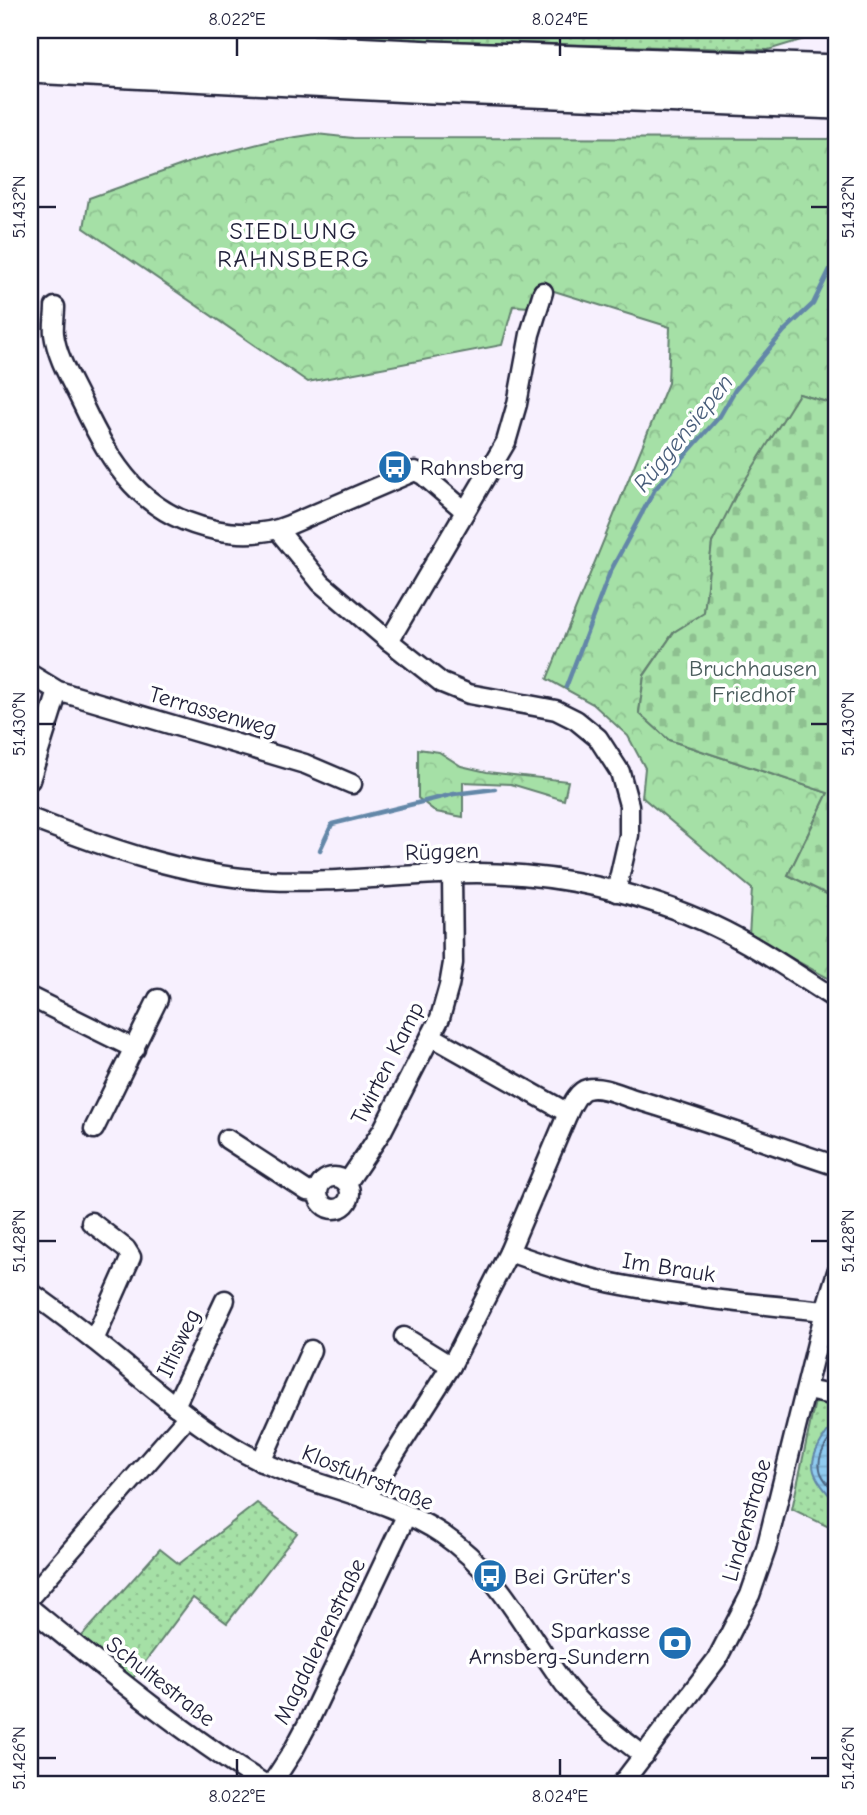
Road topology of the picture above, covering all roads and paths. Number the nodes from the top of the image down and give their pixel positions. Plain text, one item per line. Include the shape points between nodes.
1 (30, 38) edge
2 (30, 66) edge
3 (837, 72) edge
4 (787, 85) junction
5 (837, 102) edge
6 (543, 292) dead end
7 (55, 307) dead end
8 (465, 511) junction
9 (278, 530) junction
10 (389, 641) junction
11 (30, 674) edge
12 (58, 691) junction
13 (30, 780) edge
14 (352, 784) dead end
15 (30, 818) edge
16 (452, 874) junction
17 (616, 892) junction
18 (30, 997) edge
19 (158, 999) dead end
20 (837, 1000) edge
21 (431, 1036) junction
22 (135, 1049) junction
23 (568, 1113) junction
24 (94, 1129) dead end
25 (227, 1139) dead end
26 (837, 1166) edge
27 (347, 1183) junction
28 (317, 1192) junction
29 (91, 1222) dead end
30 (509, 1252) junction
31 (837, 1272) edge
32 (30, 1292) edge
33 (225, 1300) dead end
34 (825, 1311) junction
35 (404, 1337) dead end
36 (94, 1340) junction
37 (311, 1350) dead end
38 (451, 1366) junction
39 (806, 1391) junction
40 (837, 1396) edge
41 (181, 1411) junction
42 (261, 1462) junction
43 (366, 1499) junction
44 (407, 1516) junction
45 (30, 1597) edge
46 (30, 1608) edge
47 (643, 1756) junction
48 (269, 1785) edge
49 (621, 1785) edge

1 - 4 highway via 432,58
2 - 4 highway
3 - 4 highway
4 - 5 highway
6 - 8 street via 509,434
7 - 9 street via 54,335 67,372 128,482 186,522 232,532
8 - 9 street via 415,471
8 - 10 street
9 - 10 street via 321,583
10 - 17 street via 455,690 556,710 598,738 620,772 629,805 629,835
11 - 12 street, Terrassenweg
12 - 13 street
12 - 14 street, Terrassenweg via 305,764
15 - 16 street, Rüggen via 133,857 220,876 311,881
16 - 17 street, Rüggen via 551,878
16 - 21 street, Twirten Kamp via 453,963 445,1003
17 - 20 street, Rüggen via 716,927
18 - 22 street
19 - 22 street
21 - 23 street
21 - 27 street, Twirten Kamp via 382,1131
22 - 24 street
23 - 26 street via 580,1093 596,1088
23 - 30 street
25 - 28 street via 307,1191
27 - 28 street via 338,1177 326,1178
27 - 28 street via 349,1199 342,1207 325,1207
29 - 36 street via 131,1257
30 - 34 street, Im Brauk via 622,1285
30 - 38 street
31 - 34 street, Lindenstraße
32 - 36 street, Klosfuhrstraße
33 - 41 street, Iltisweg
34 - 39 street, Lindenstraße
35 - 38 street
36 - 41 street, Klosfuhrstraße
37 - 42 street
38 - 43 street
39 - 40 street
39 - 47 street, Lindenstraße via 750,1595 717,1659
41 - 42 street, Klosfuhrstraße
41 - 45 street, Iltisweg
42 - 43 street, Klosfuhrstraße
43 - 44 street, Klosfuhrstraße
44 - 47 street, Klosfuhrstraße via 441,1534 490,1576 565,1685 589,1712
44 - 48 street, Magdalenenstraße via 307,1725
46 - 48 street, Schultestraße via 166,1717
47 - 49 street, Lindenstraße

